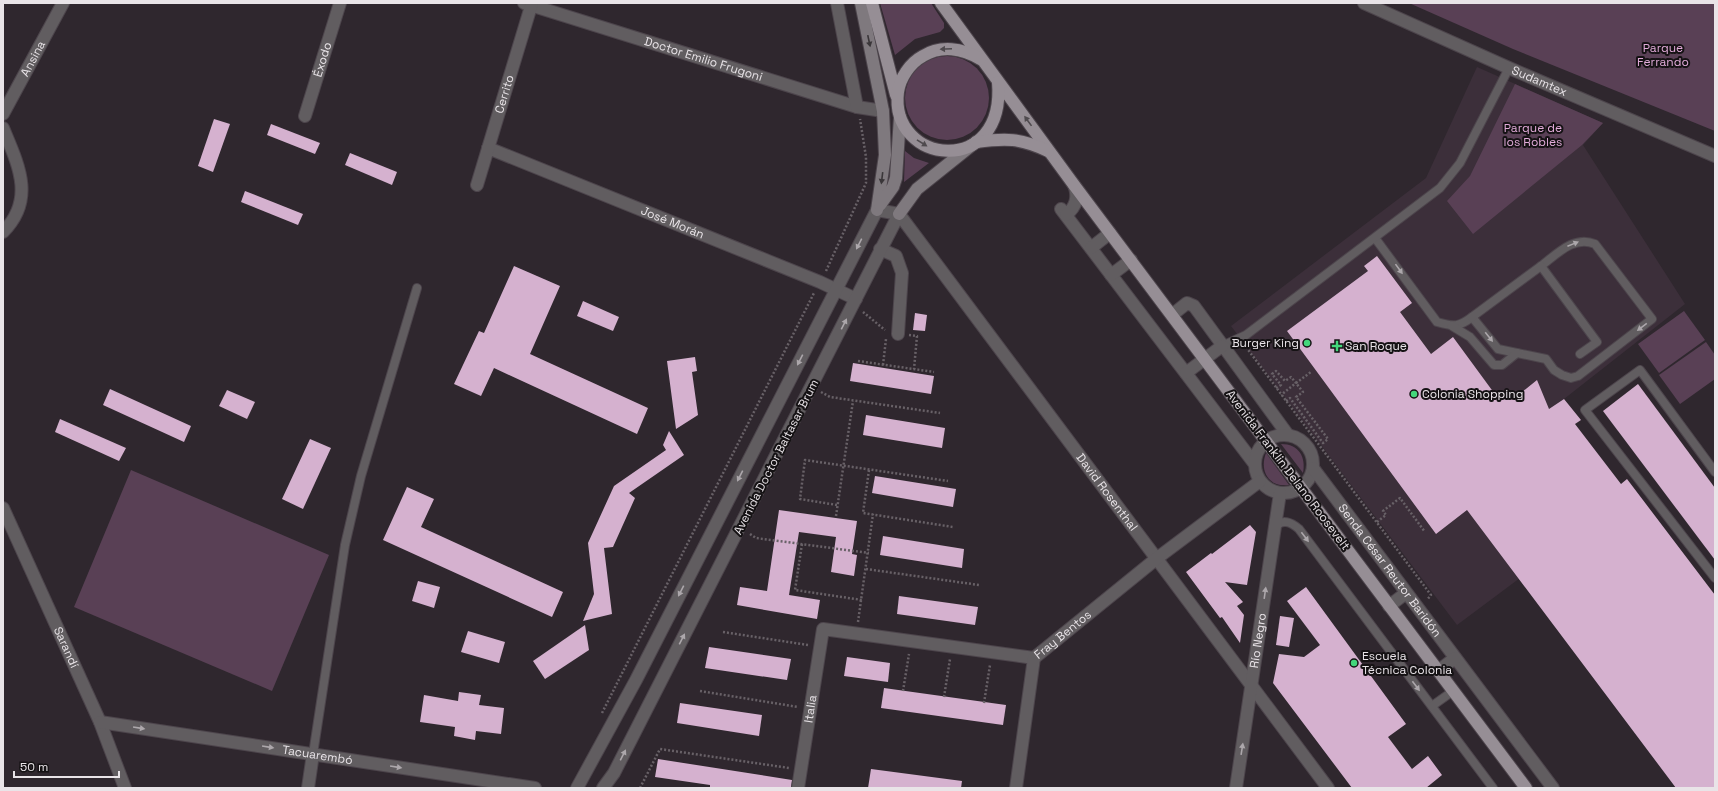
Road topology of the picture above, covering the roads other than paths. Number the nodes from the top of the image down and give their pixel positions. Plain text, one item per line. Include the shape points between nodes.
1 (63, 3) edge
2 (340, 3) edge
3 (837, 3) edge
4 (861, 3) edge
5 (872, 3) edge
6 (941, 3) edge
7 (1364, 3) edge
8 (529, 4) edge
9 (983, 61) junction
10 (1509, 68) junction
11 (998, 82) junction
12 (897, 100) junction
13 (857, 107) junction
14 (883, 111) junction
15 (3, 114) edge
16 (305, 116) dead end
17 (900, 117) junction
18 (3, 128) edge
19 (974, 144) junction
20 (488, 148) junction
21 (1051, 153) junction
22 (1715, 156) edge
23 (476, 184) dead end
24 (1074, 185) junction
25 (877, 210) junction
26 (899, 214) junction
27 (3, 232) edge
28 (1110, 233) junction
29 (1375, 238) junction
30 (1091, 248) junction
31 (880, 249) junction
32 (1131, 260) junction
33 (1541, 266) junction
34 (1111, 275) junction
35 (417, 288) dead end
36 (837, 290) junction
37 (856, 299) junction
38 (1172, 314) junction
39 (1472, 317) junction
40 (1452, 326) junction
41 (893, 333) road end
42 (1222, 346) junction
43 (1517, 353) junction
44 (1580, 354) dead end
45 (1205, 359) junction
46 (1186, 373) junction
47 (1288, 435) junction
48 (1266, 440) junction
49 (1254, 463) junction
50 (1313, 468) junction
51 (1715, 472) edge
52 (1260, 481) junction
53 (1301, 488) junction
54 (1280, 493) junction
55 (3, 508) edge
56 (1274, 528) junction
57 (1156, 558) junction
58 (1715, 578) edge
59 (1406, 593) junction
60 (1390, 606) junction
61 (823, 629) joint
62 (1034, 658) junction
63 (1455, 658) junction
64 (1438, 671) junction
65 (1251, 686) junction
66 (1453, 691) junction
67 (1432, 706) junction
68 (100, 722) junction
69 (313, 754) junction
70 (1523, 787) edge
71 (125, 788) edge
72 (308, 788) edge
73 (535, 788) edge
74 (577, 788) edge
75 (603, 788) edge
76 (798, 788) edge
77 (1016, 788) edge
78 (1236, 788) edge
79 (1328, 788) edge
80 (1493, 788) edge
81 (1553, 788) edge

1 - 15 street, Ansina
2 - 16 street, Éxodo
3 - 13 street
4 -> 14 street, Avenida Doctor Baltasar Brum
5 - 12 main road
6 - 9 main road, Avenida Franklin Delano Roosevelt
7 - 10 street, Sudamtex
8 - 13 street, Doctor Emilio Frugoni
8 - 20 street, Cerrito
9 - 11 main road, Avenida Franklin Delano Roosevelt
9 -> 12 main road via 955,49 938,50 927,54 905,72 898,88
10 - 22 street, Sudamtex
10 - 29 lane via 1460,163 1440,188
11 - 19 main road via 999,103 995,120 985,135
21 -> 11 main road, Avenida Franklin Delano Roosevelt
12 - 17 main road
13 - 14 street, Doctor Emilio Frugoni
14 -> 25 street, Avenida Doctor Baltasar Brum via 885,155
17 -> 19 main road via 909,132 927,146 950,151
17 - 25 street, Avenida Doctor Baltasar Brum via 896,178 893,187
18 - 27 street via 18,163 22,192 19,208
19 - 21 main road, Avenida Franklin Delano Roosevelt via 996,139 1015,139
19 - 26 street, Avenida Doctor Baltasar Brum via 916,189
20 - 23 street, Cerrito
20 - 36 street, José Morán
21 - 24 main road, Avenida Franklin Delano Roosevelt
24 - 28 main road, Avenida Franklin Delano Roosevelt
24 - 30 street, Avenida Franklin Delano Roosevelt via 1076,202 1071,212 1064,212
25 - 26 street
25 -> 36 street, Avenida Doctor Baltasar Brum
26 - 31 street, Avenida Doctor Baltasar Brum
26 - 57 street, David Rosenthal
28 - 30 street
28 - 32 main road, Avenida Franklin Delano Roosevelt
29 -> 40 lane via 1438,322
29 - 42 lane via 1246,335
30 - 34 street, Avenida Franklin Delano Roosevelt
31 - 37 street, Avenida Doctor Baltasar Brum
31 - 41 street via 896,256 902,273
32 - 34 street
32 - 38 main road, Avenida Franklin Delano Roosevelt
33 - 39 lane
33 -> 43 lane via 1573,243 1582,241 1595,244 1652,319 1578,376 1571,378 1554,370 1546,359
33 - 44 lane via 1597,342
34 - 46 street, Avenida Franklin Delano Roosevelt
35 - 69 lane via 361,476 345,545
36 - 37 street, José Morán
36 -> 74 street, Avenida Doctor Baltasar Brum via 636,680
75 -> 37 street, Avenida Doctor Baltasar Brum via 614,773
38 - 42 street via 1187,303 1194,306
38 - 45 main road, Avenida Franklin Delano Roosevelt
39 - 40 lane via 1461,325
39 -> 43 lane via 1498,349
40 - 43 lane via 1470,337 1494,365 1502,365
42 - 45 street
42 - 47 street
45 - 46 street
45 - 48 main road, Avenida Franklin Delano Roosevelt
46 - 49 street, Avenida Franklin Delano Roosevelt
47 - 48 street via 1276,435
47 - 50 street via 1300,439 1307,446 1312,456
48 - 49 street via 1258,450
48 - 53 main road, Avenida Franklin Delano Roosevelt
49 - 52 street, Avenida Franklin Delano Roosevelt
50 - 53 street
50 - 59 street, Senda César Reutor Baridón
51 - 58 lane via 1640,370 1585,410
52 - 54 street via 1267,488
52 - 57 street, Fray Bentos
53 - 54 street via 1289,493
53 - 60 main road, Avenida Franklin Delano Roosevelt
54 - 56 street, Río Negro
55 - 68 street, Sarandí
65 -> 56 street, Río Negro
56 -> 67 lane via 1284,521 1295,524
57 - 62 street, Fray Bentos
57 - 65 street, David Rosenthal
59 - 60 street
59 - 63 street, Senda César Reutor Baridón
60 - 64 main road, Avenida Franklin Delano Roosevelt
61 - 62 street, Fray Bentos
61 - 76 street, Italia
62 - 77 street
63 - 64 street
63 - 81 street, Senda César Reutor Baridón
64 - 66 main road, Avenida Franklin Delano Roosevelt
78 -> 65 street, Río Negro
65 - 79 street, David Rosenthal
66 - 67 lane
66 - 70 main road, Avenida Franklin Delano Roosevelt
67 - 80 lane
68 -> 69 street, Tacuarembó
68 - 71 street, Sarandí
69 - 72 street
69 -> 73 street, Tacuarembó

